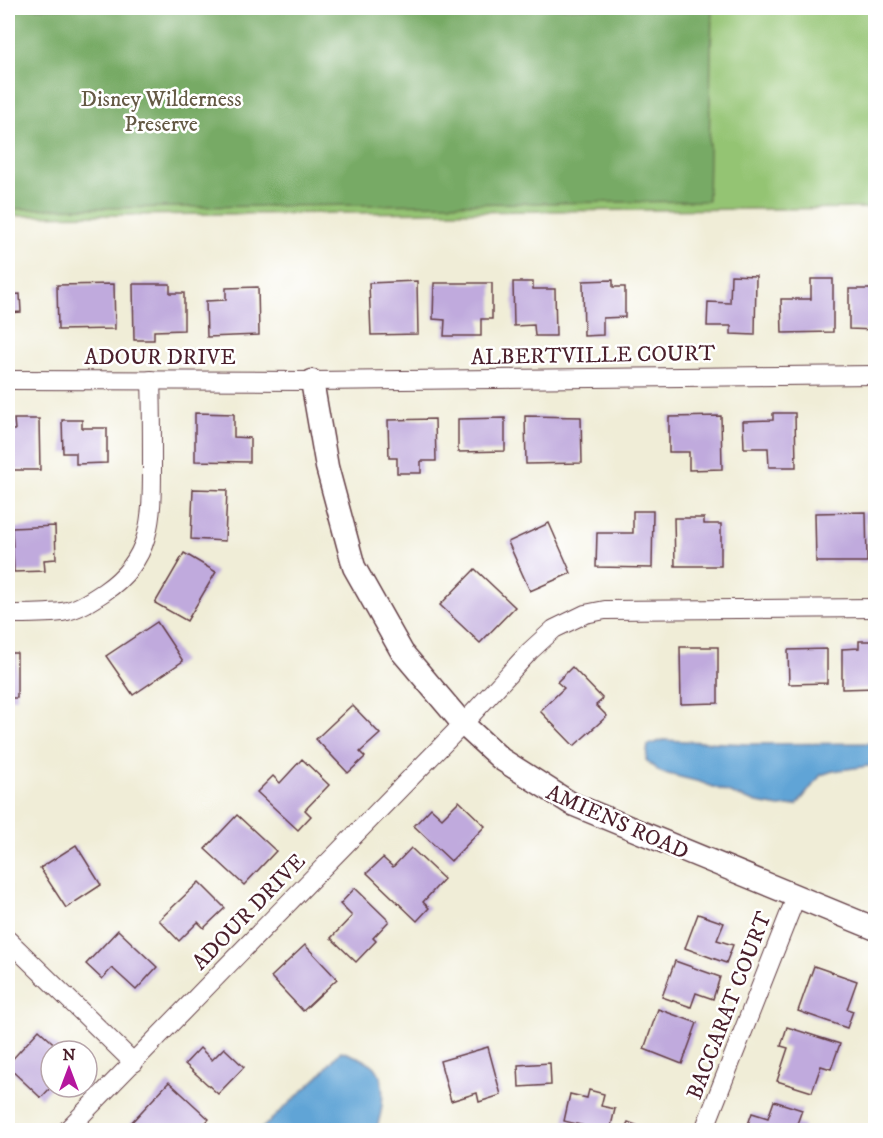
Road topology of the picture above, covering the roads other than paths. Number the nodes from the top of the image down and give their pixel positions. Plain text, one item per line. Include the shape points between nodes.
1 (876, 375) edge
2 (8, 380) edge
3 (151, 380) junction
4 (312, 381) junction
5 (876, 608) edge
6 (8, 614) edge
7 (463, 724) junction
8 (796, 897) junction
9 (876, 929) edge
10 (8, 940) edge
11 (134, 1063) junction
12 (67, 1131) edge
13 (704, 1131) edge

1 - 4 street, ALBERTVILLE COURT
2 - 3 street, ADOUR DRIVE
3 - 4 street, ADOUR DRIVE
3 - 6 street via 152,505 142,551 114,585 91,601 65,612
4 - 7 street, AMIENS ROAD via 327,467 354,567 402,652
5 - 7 street via 605,610 585,614 554,629
7 - 8 street, AMIENS ROAD via 501,759 572,804
7 - 11 street, ADOUR DRIVE
8 - 9 street, AMIENS ROAD
8 - 13 street, BACCARAT COURT
10 - 11 street
11 - 12 street, ADOUR DRIVE

